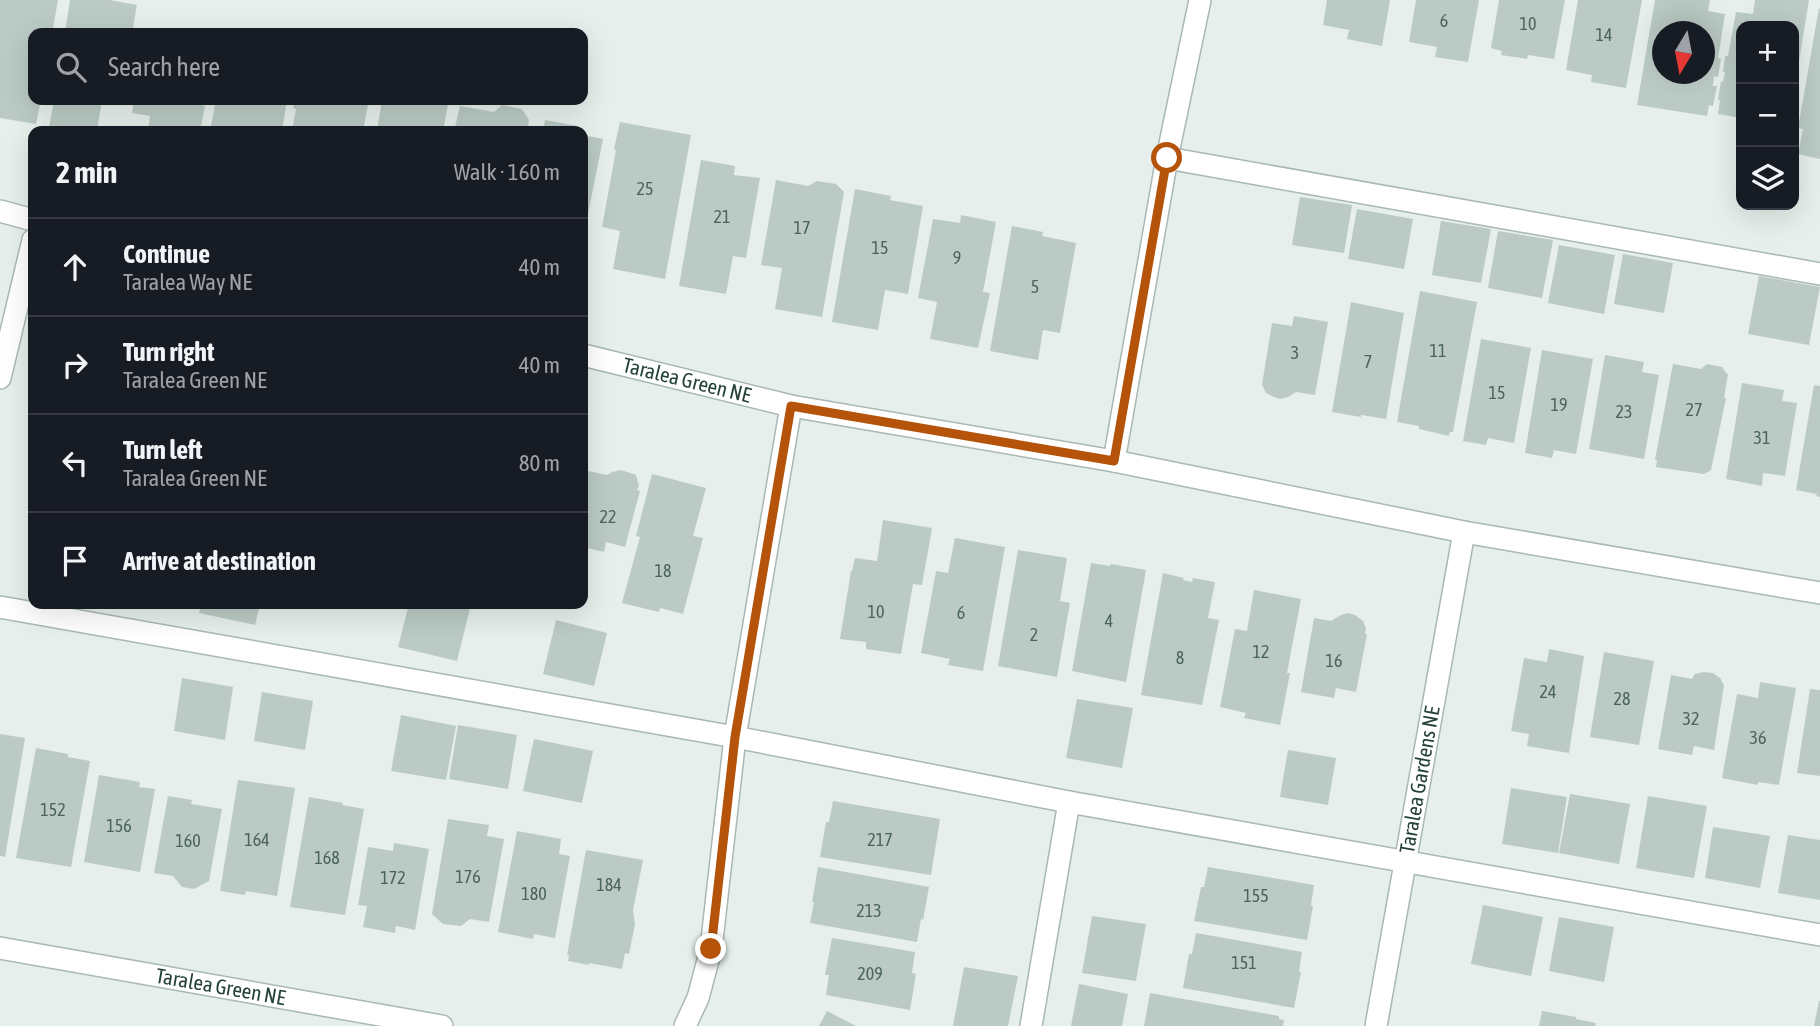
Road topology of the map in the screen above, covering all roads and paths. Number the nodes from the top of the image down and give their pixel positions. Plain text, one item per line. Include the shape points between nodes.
1 (1200, 0) edge
2 (1167, 158) junction
3 (0, 211) edge
4 (28, 219) edge
5 (28, 261) edge
6 (1820, 274) edge
7 (588, 356) edge
8 (0, 378) edge
9 (791, 406) junction
10 (1114, 461) junction
11 (1464, 532) junction
12 (1820, 593) edge
13 (0, 607) edge
14 (735, 737) junction
15 (1069, 802) junction
16 (1404, 862) junction
17 (1820, 935) edge
18 (0, 948) edge
19 (442, 1026) edge
20 (685, 1026) edge
21 (1031, 1026) edge
22 (1376, 1026) edge

1 - 2 street
2 - 6 street
2 - 10 street
3 - 4 street
5 - 8 street
7 - 9 street, Taralea Green NE
9 - 10 street, Taralea Green NE
9 - 14 street
10 - 11 street
11 - 12 street
11 - 16 street, Taralea Gardens NE
13 - 14 street
14 - 15 street
14 - 20 street via 711,949
15 - 16 street
15 - 21 street
16 - 17 street
16 - 22 street, Taralea Gardens NE
18 - 19 street, Taralea Green NE

